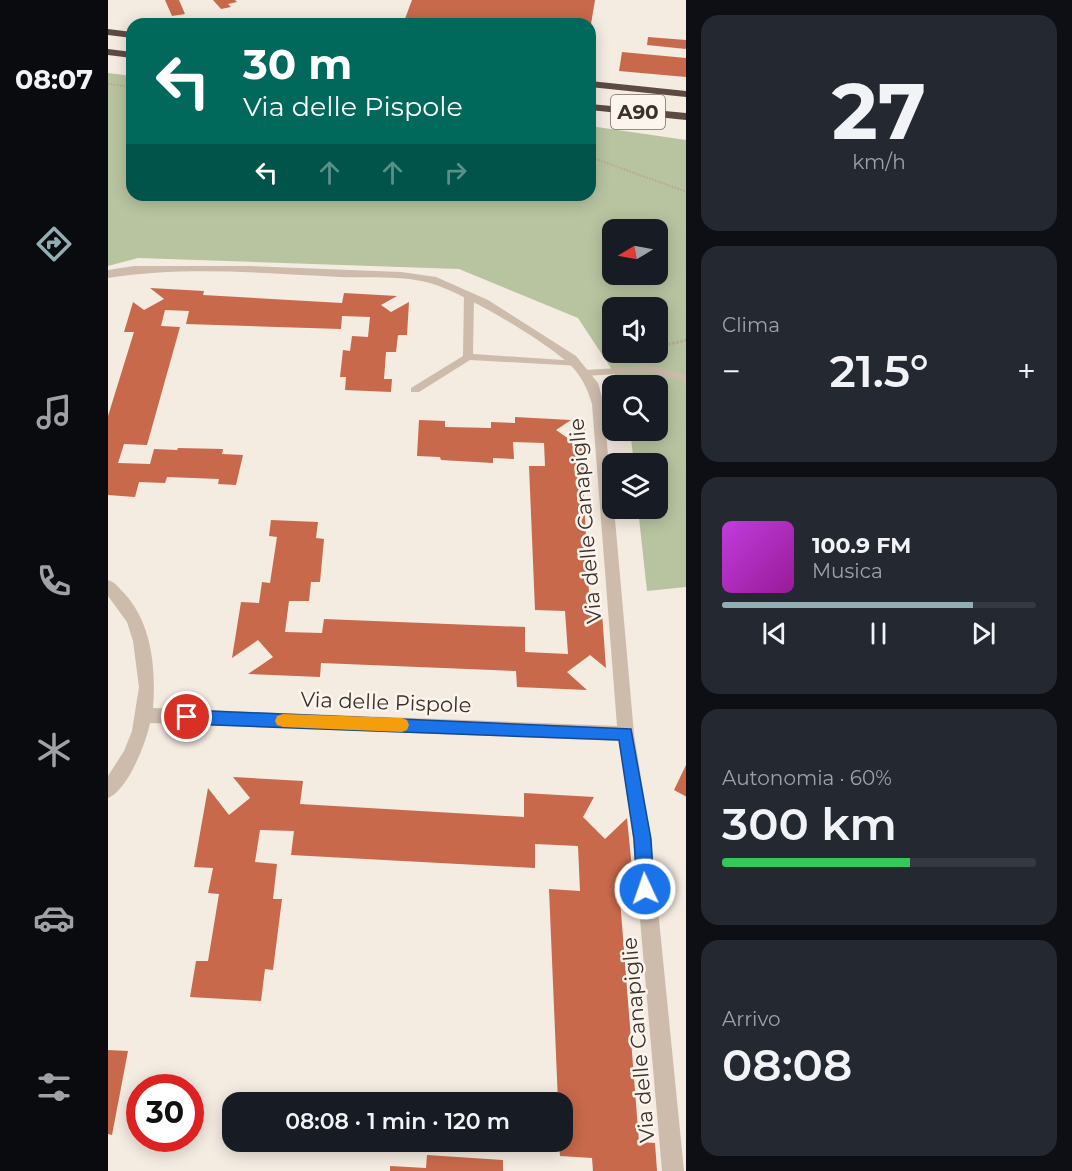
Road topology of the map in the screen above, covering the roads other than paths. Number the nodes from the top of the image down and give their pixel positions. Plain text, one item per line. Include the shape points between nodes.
1 (108, 32) edge
2 (126, 34) edge
3 (108, 52) edge
4 (126, 54) edge
5 (596, 85) edge
6 (686, 94) edge
7 (596, 107) edge
8 (686, 117) edge
9 (108, 273) edge
10 (469, 295) junction
11 (468, 357) junction
12 (581, 368) junction
13 (686, 379) edge
14 (415, 390) dead end
15 (108, 586) edge
16 (144, 715) junction
17 (626, 734) junction
18 (108, 790) edge
19 (673, 1171) edge

1 - 2 highway
3 - 4 highway
5 - 6 highway, A90
7 - 8 highway, A90
9 - 10 street via 248,269 401,276 432,280
10 - 11 lane
10 - 12 street via 532,331
11 - 12 lane
11 - 14 lane
12 - 13 lane via 650,369
12 - 17 street, Via delle Canapiglie via 592,383 598,404
15 - 16 street via 123,602 139,633 145,662
16 - 17 street, Via delle Pispole
16 - 18 street via 133,750
17 - 19 street, Via delle Canapiglie via 642,839

